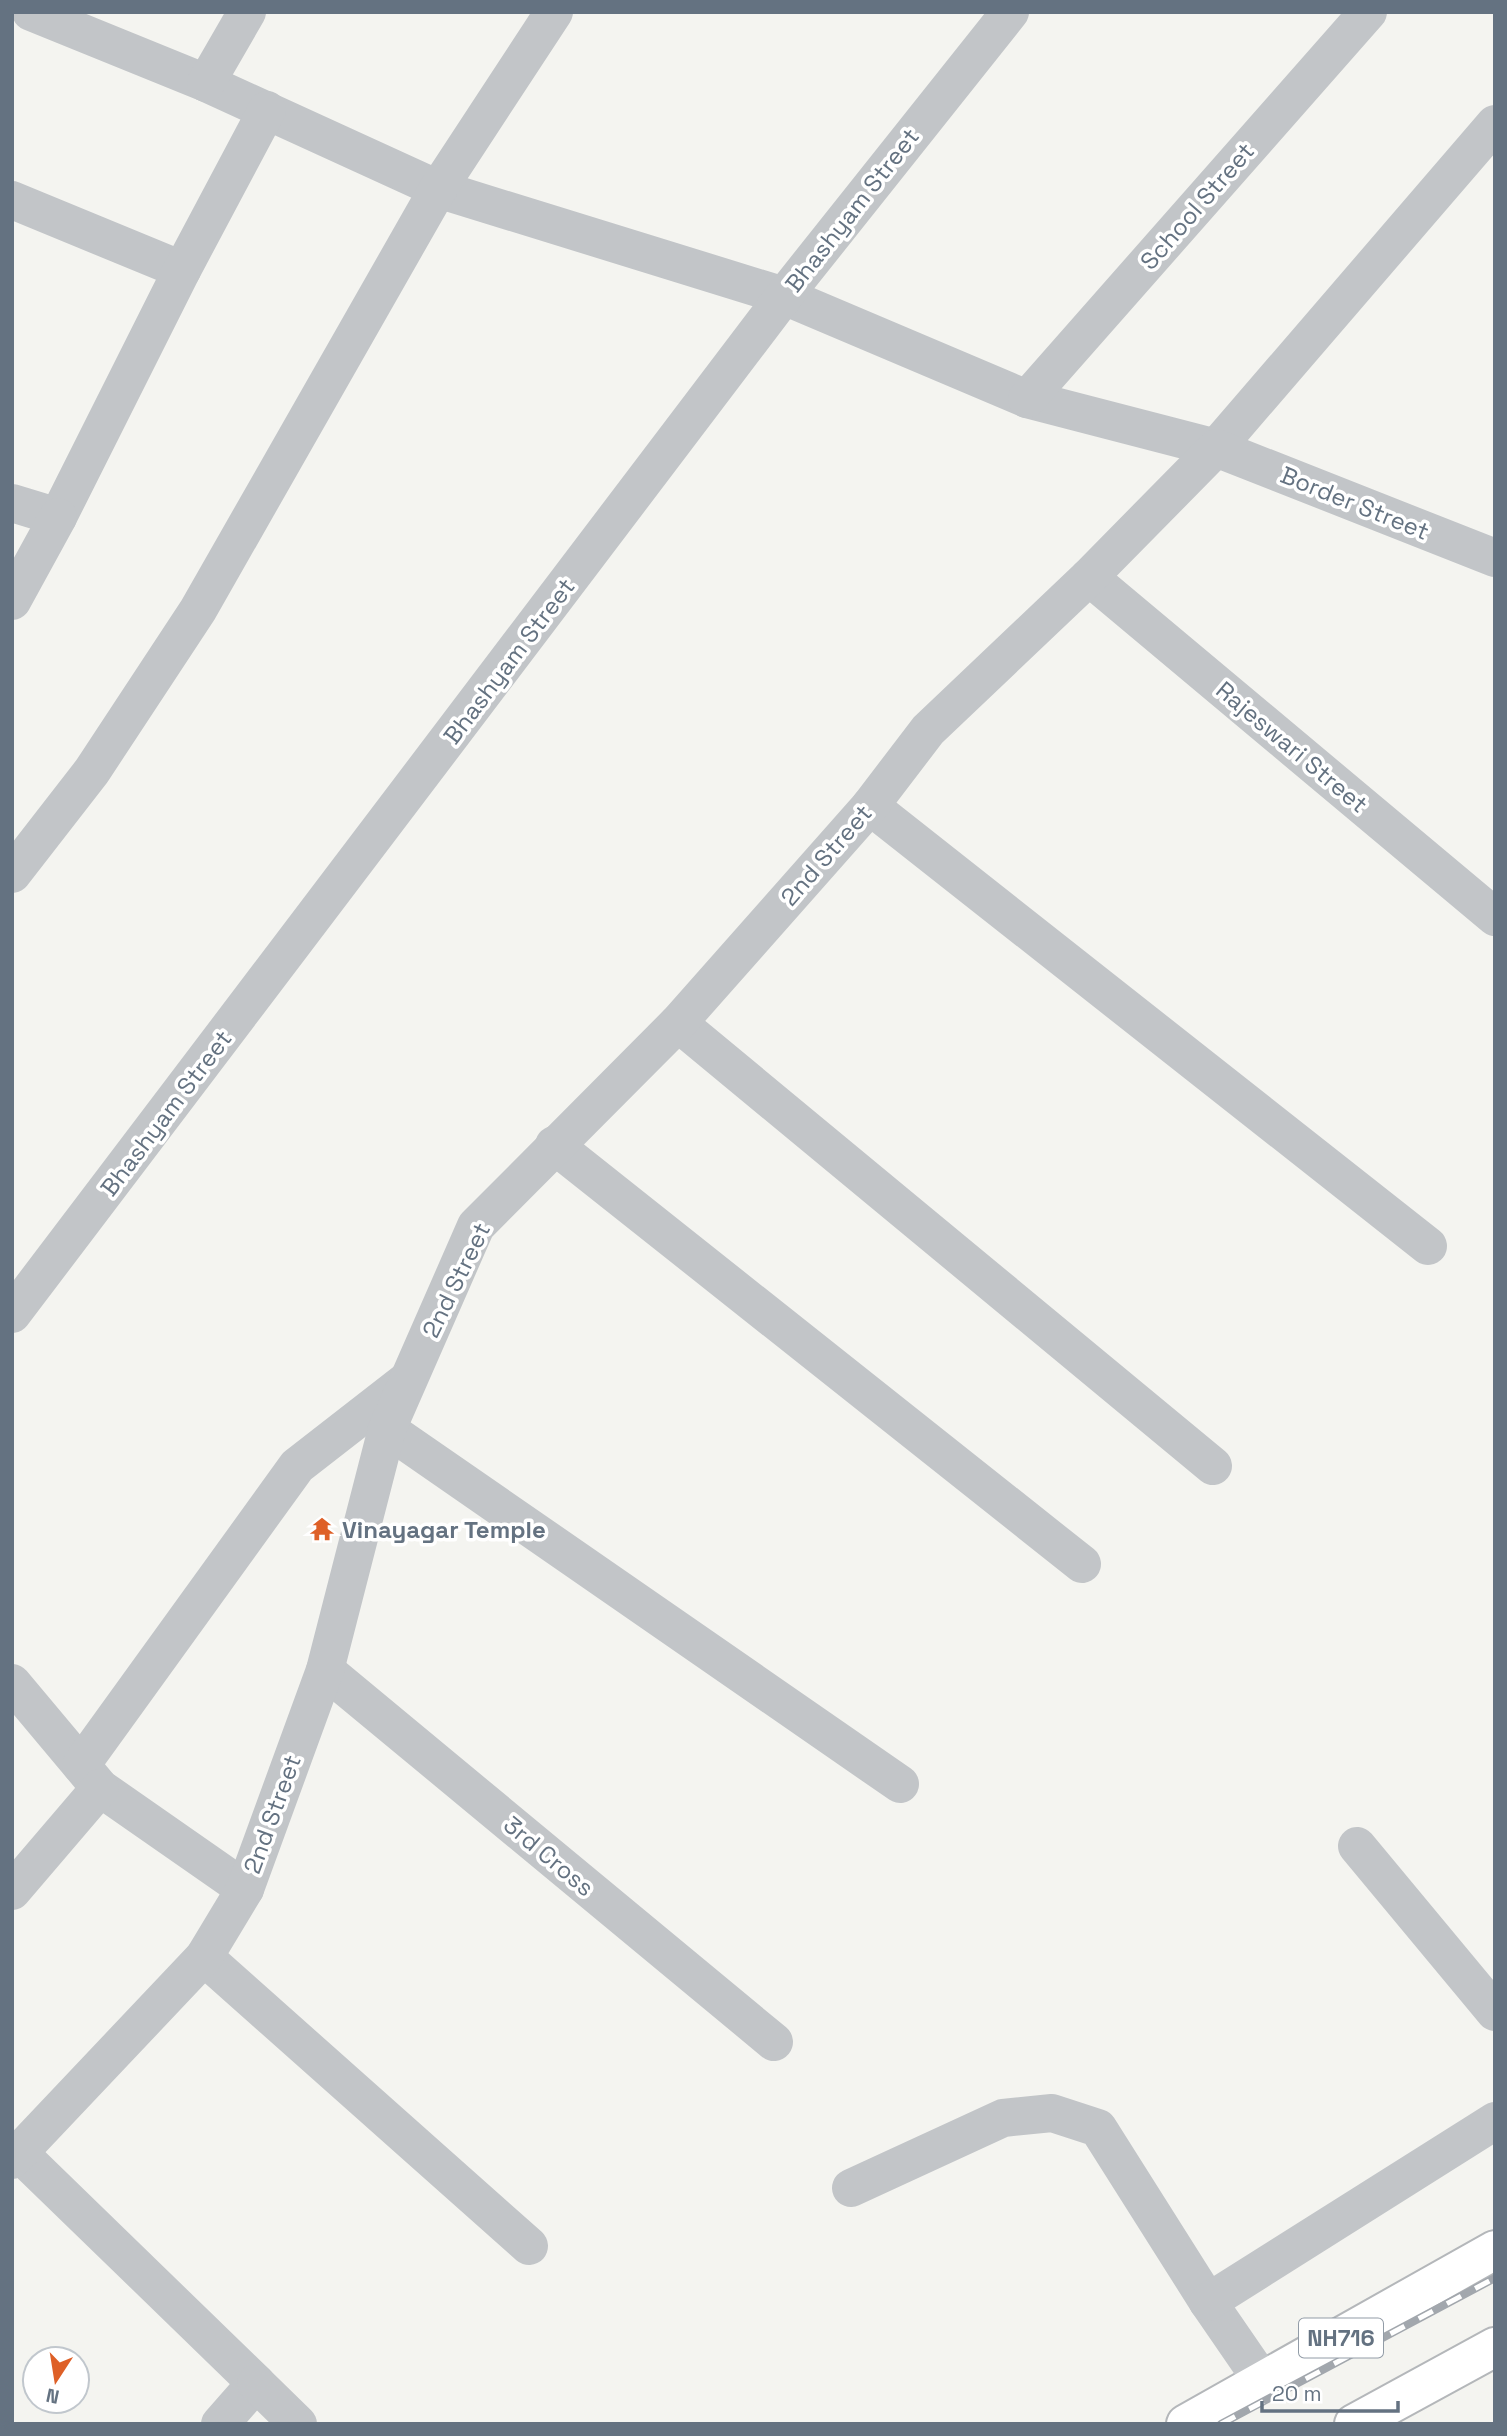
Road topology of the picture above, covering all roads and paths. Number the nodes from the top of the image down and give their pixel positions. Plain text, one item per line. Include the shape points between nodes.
1 (31, 12) edge
2 (247, 12) edge
3 (554, 12) edge
4 (1010, 12) edge
5 (1368, 12) edge
6 (206, 83) junction
7 (267, 110) junction
8 (1495, 124) edge
9 (438, 189) junction
10 (12, 200) edge
11 (183, 270) junction
12 (784, 296) junction
13 (1027, 399) junction
14 (1216, 448) junction
15 (12, 503) edge
16 (58, 517) junction
17 (1495, 558) edge
18 (1088, 577) junction
19 (12, 601) edge
20 (870, 806) junction
21 (12, 874) edge
22 (1495, 917) edge
23 (678, 1023) junction
24 (554, 1144) junction
25 (1428, 1246) dead end
26 (12, 1314) edge
27 (409, 1379) junction
28 (387, 1429) junction
29 (1213, 1466) dead end
30 (1082, 1564) dead end
31 (325, 1670) junction
32 (12, 1683) edge
33 (91, 1776) junction
34 (900, 1784) dead end
35 (1357, 1846) dead end
36 (245, 1889) junction
37 (12, 1891) edge
38 (204, 1957) junction
39 (1495, 2012) edge
40 (774, 2042) dead end
41 (1495, 2121) edge
42 (15, 2157) edge
43 (851, 2188) dead end
44 (529, 2246) dead end
45 (1495, 2250) edge
46 (1208, 2302) junction
47 (1495, 2347) edge
48 (1263, 2382) junction
49 (256, 2383) junction
50 (220, 2424) edge
51 (298, 2424) edge
52 (1186, 2424) edge
53 (1354, 2424) edge

1 - 6 street, Border Street
2 - 6 street
3 - 9 street
4 - 12 street, Bhashyam Street
5 - 13 street, School Street
6 - 7 street, Border Street
7 - 9 street, Border Street
7 - 11 street
8 - 14 street, 2nd Street
9 - 12 street, Border Street
9 - 21 street via 198,610 92,771
10 - 11 street
11 - 16 street
12 - 13 street, Border Street
12 - 26 street, Bhashyam Street
13 - 14 street, Border Street
14 - 17 street, Border Street
14 - 18 street, 2nd Street
15 - 16 street
16 - 19 street
18 - 20 street, 2nd Street via 928,730
18 - 22 street, Rajeswari Street
20 - 23 street, 2nd Street
20 - 25 street
23 - 24 street, 2nd Street
23 - 29 street
24 - 27 street, 2nd Street via 476,1226
24 - 30 street
27 - 28 street, 2nd Street
27 - 33 street via 297,1466
28 - 31 street, 2nd Street
28 - 34 street
31 - 36 street, 2nd Street
31 - 40 street, 3rd Cross
32 - 33 street
33 - 36 street
33 - 37 street
35 - 39 street
36 - 38 street, 2nd Street
38 - 42 street, 2nd Street
38 - 44 street
41 - 46 street
42 - 49 street
43 - 46 street via 1003,2118 1052,2113 1098,2128
45 - 48 highway, NH716
46 - 48 street
47 - 53 highway
48 - 52 highway, NH716
49 - 50 street
49 - 51 street

